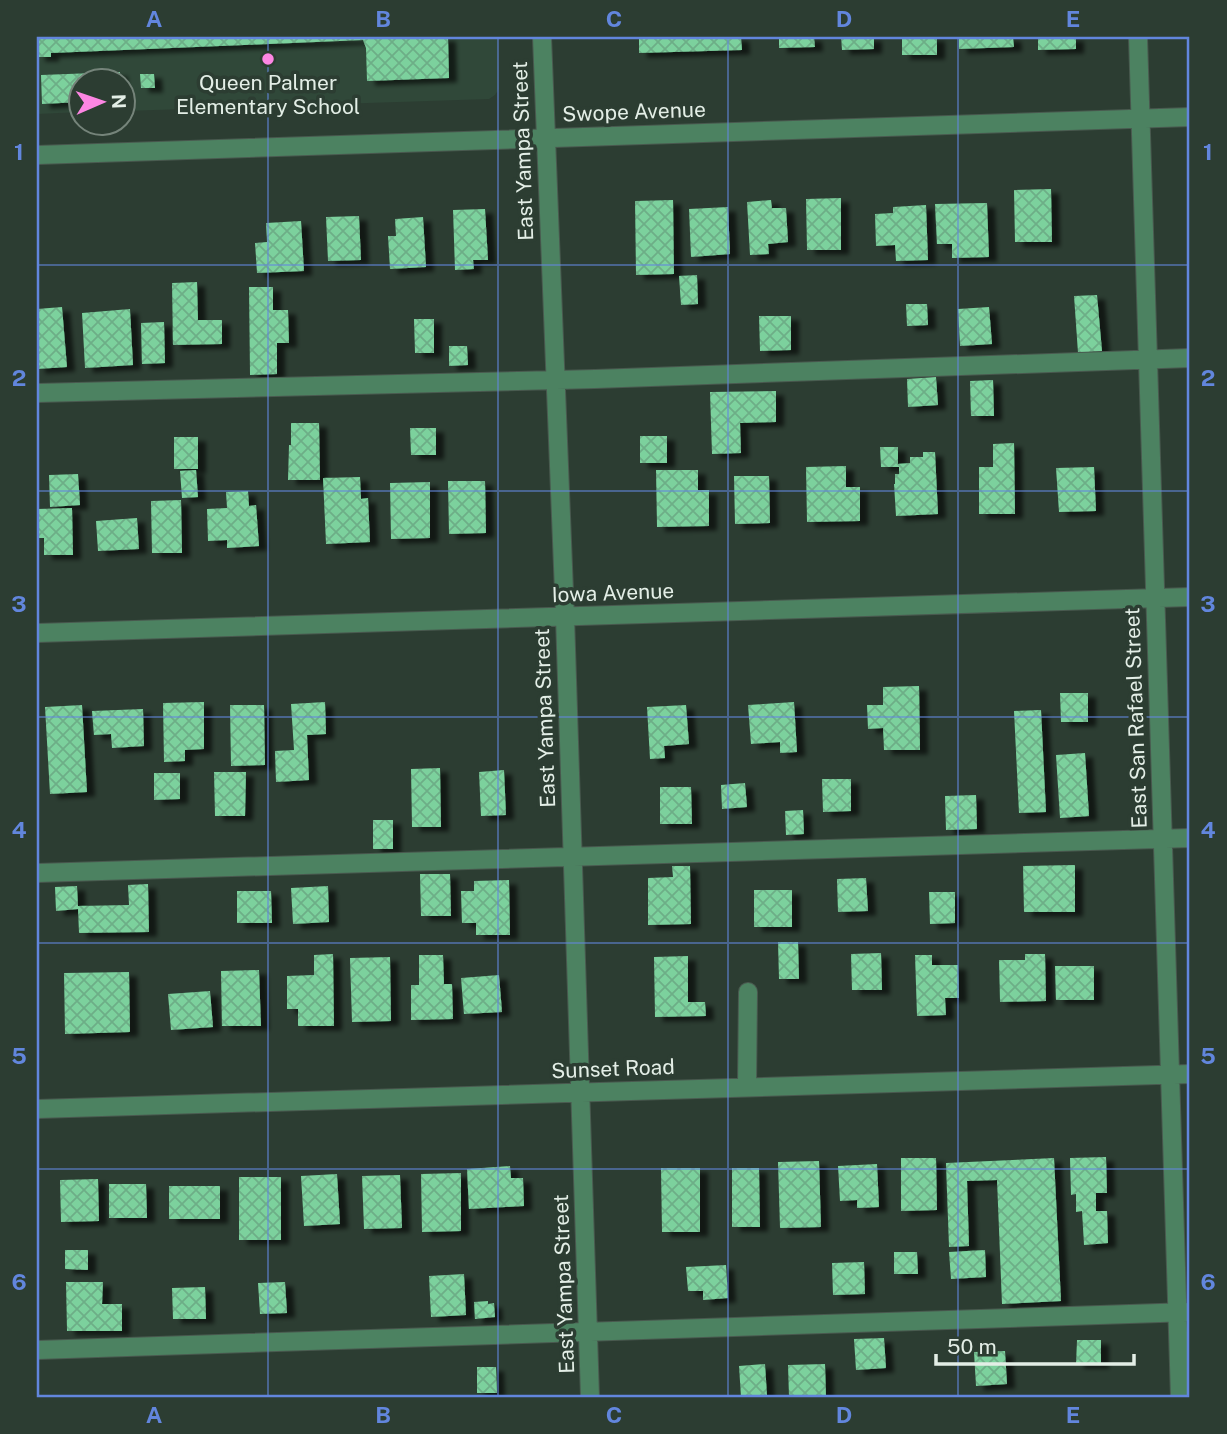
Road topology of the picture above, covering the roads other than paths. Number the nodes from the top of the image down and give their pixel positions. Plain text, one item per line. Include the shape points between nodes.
1 (542, 37) edge
2 (1138, 37) edge
3 (1190, 117) edge
4 (1140, 119) junction
5 (546, 138) junction
6 (37, 155) edge
7 (1190, 358) edge
8 (1148, 359) junction
9 (555, 380) junction
10 (37, 393) edge
11 (1190, 597) edge
12 (1155, 598) junction
13 (565, 617) junction
14 (37, 633) edge
15 (1190, 838) edge
16 (1163, 839) junction
17 (573, 856) junction
18 (37, 873) edge
19 (748, 992) dead end
20 (1190, 1074) edge
21 (1171, 1075) junction
22 (747, 1087) junction
23 (580, 1092) junction
24 (37, 1109) edge
25 (1184, 1313) edge
26 (588, 1332) junction
27 (37, 1350) edge
28 (590, 1397) edge
29 (1180, 1397) edge

1 - 5 street, East Yampa Street
2 - 4 street, East San Rafael Street
3 - 4 street, Swope Avenue
4 - 5 street, Swope Avenue
4 - 8 street, East San Rafael Street
5 - 6 street, Swope Avenue
5 - 9 street, East Yampa Street
7 - 8 street
8 - 9 street
8 - 12 street, East San Rafael Street
9 - 10 street
9 - 13 street, East Yampa Street
11 - 12 street, Iowa Avenue
12 - 13 street, Iowa Avenue
12 - 16 street, East San Rafael Street
13 - 14 street, Iowa Avenue
13 - 17 street, East Yampa Street
15 - 16 street
16 - 17 street
16 - 21 street, East San Rafael Street
17 - 18 street
17 - 23 street, East Yampa Street
19 - 22 street
20 - 21 street, Sunset Road
21 - 22 street, Sunset Road
21 - 25 street, East San Rafael Street
22 - 23 street, Sunset Road
23 - 24 street, Sunset Road
23 - 26 street, East Yampa Street
25 - 26 street
25 - 29 street, East San Rafael Street
26 - 27 street
26 - 28 street, East Yampa Street

